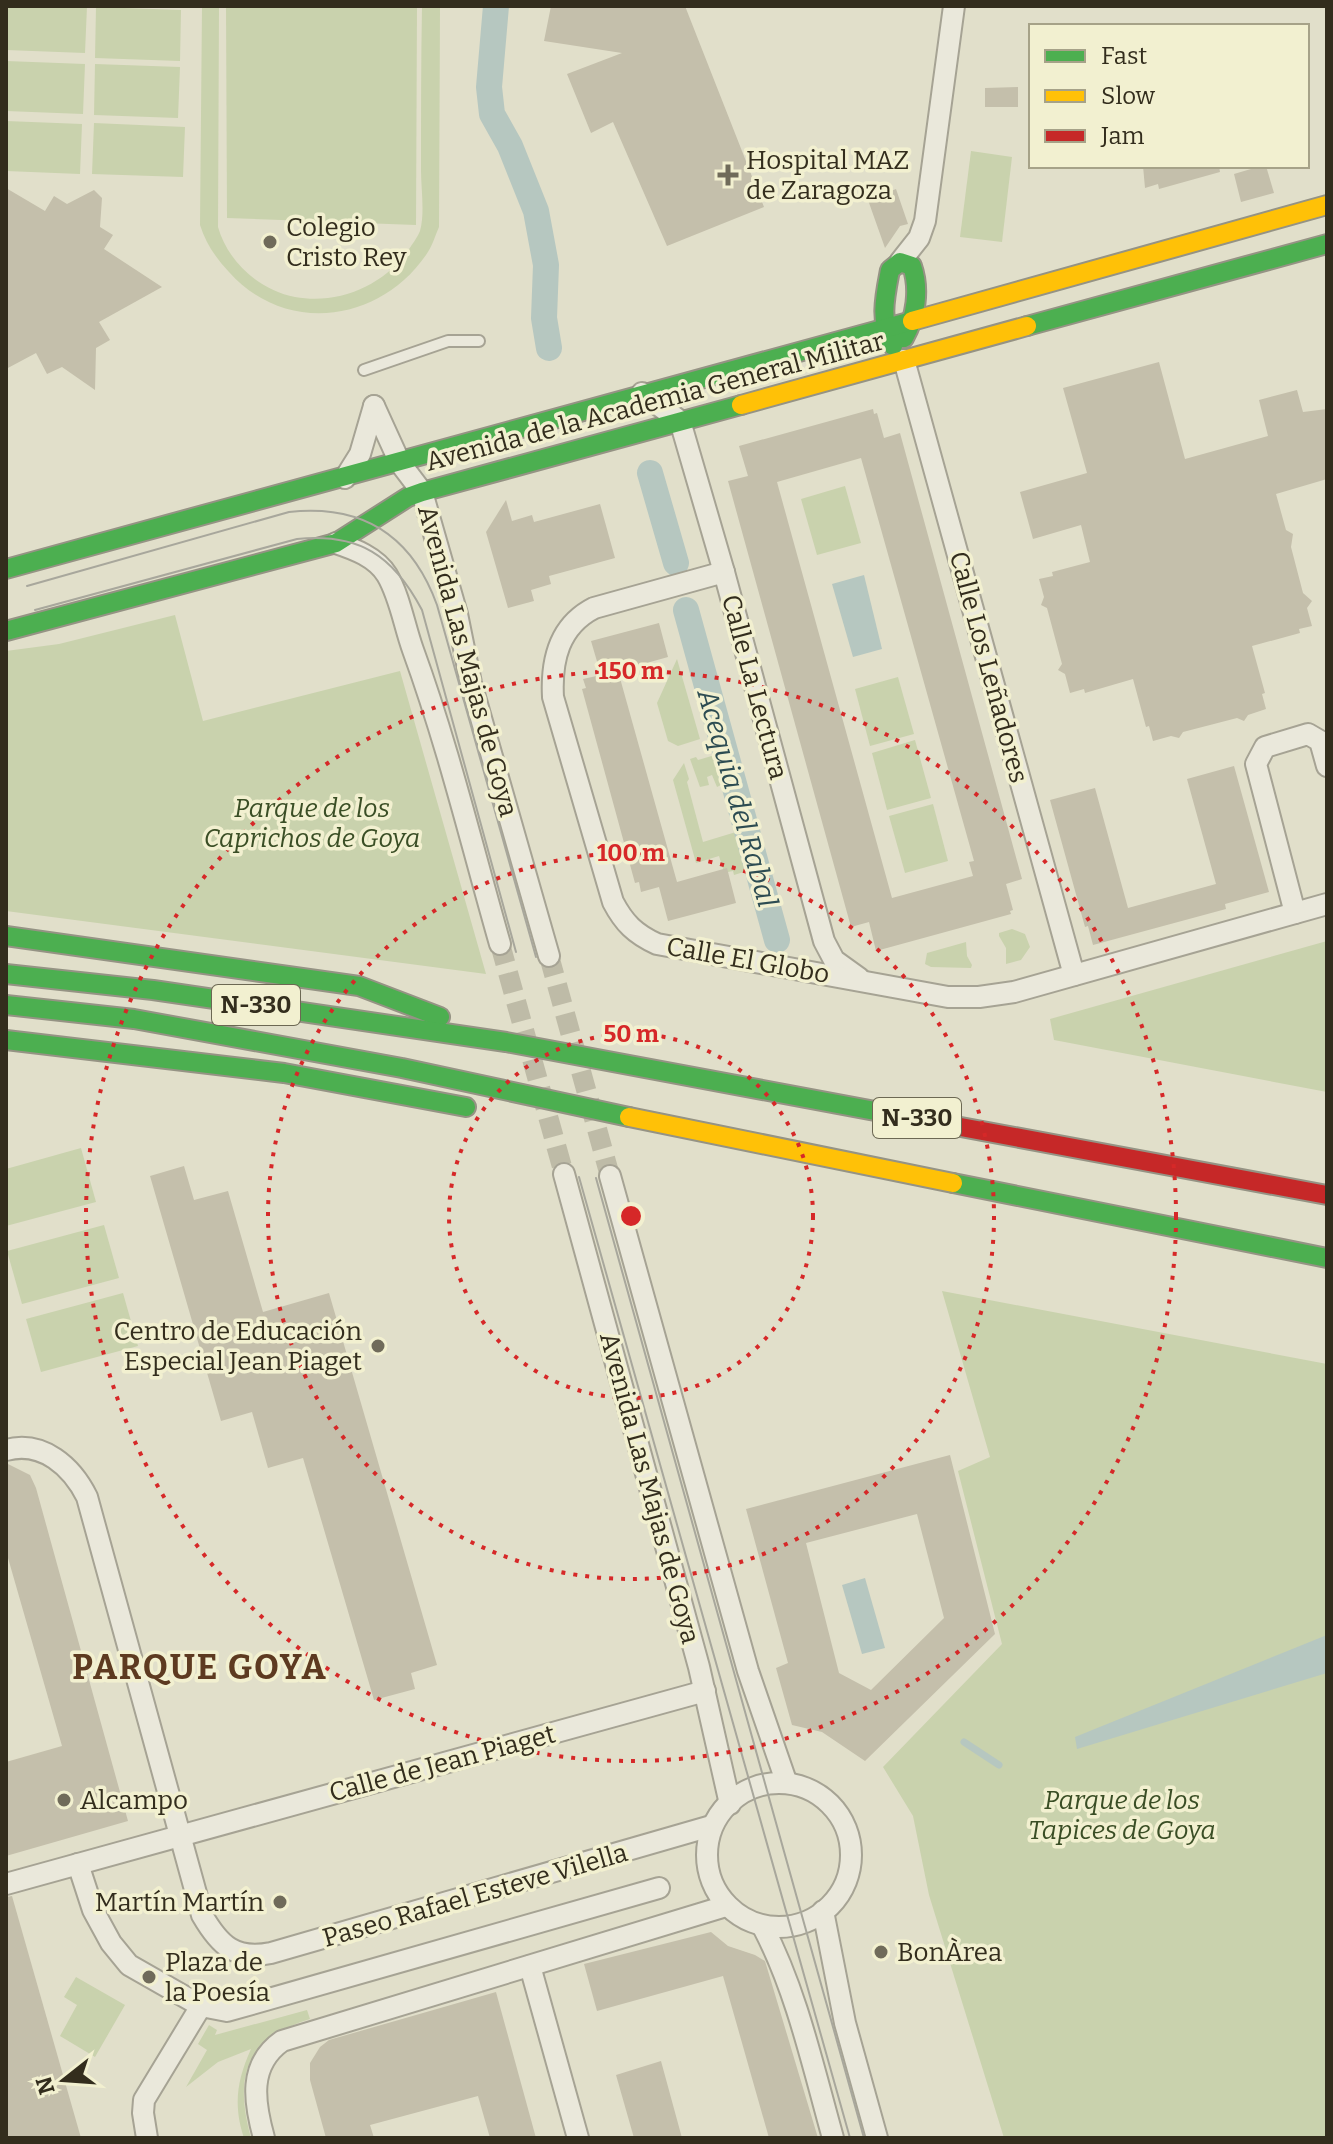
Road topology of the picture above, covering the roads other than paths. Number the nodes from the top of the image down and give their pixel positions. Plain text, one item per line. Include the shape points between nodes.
1 (954, 6) edge
2 (1327, 205) edge
3 (1327, 244) edge
4 (900, 262) junction
5 (912, 321) junction
6 (479, 341) dead end
7 (893, 344) junction
8 (364, 370) dead end
9 (642, 393) junction
10 (680, 421) junction
11 (400, 463) junction
12 (345, 478) junction
13 (422, 492) junction
14 (336, 543) junction
15 (6, 569) edge
16 (724, 572) junction
17 (6, 631) edge
18 (1327, 766) edge
19 (1327, 904) edge
20 (1295, 913) junction
21 (6, 936) edge
22 (500, 944) tunnel mouth
23 (549, 956) tunnel mouth
24 (6, 974) edge
25 (1074, 975) junction
26 (866, 981) junction
27 (6, 1005) edge
28 (6, 1040) edge
29 (506, 1042) junction
30 (486, 1111) dead end
31 (713, 1135) junction
32 (642, 1140) dead end
33 (564, 1174) tunnel mouth
34 (610, 1176) tunnel mouth
35 (1327, 1195) edge
36 (1327, 1258) edge
37 (6, 1450) edge
38 (705, 1691) junction
39 (786, 1781) junction
40 (730, 1804) junction
41 (711, 1826) junction
42 (178, 1836) junction
43 (78, 1864) junction
44 (6, 1884) edge
45 (659, 1888) dead end
46 (726, 1906) junction
47 (823, 1911) junction
48 (763, 1927) junction
49 (530, 1966) junction
50 (201, 2006) junction
51 (147, 2138) edge
52 (264, 2138) edge
53 (578, 2138) edge
54 (833, 2138) edge
55 (877, 2138) edge

1 - 4 street via 925,221
2 - 5 main road, Avenida de la Academia General Militar
3 - 7 main road, Avenida de la Academia General Militar
4 - 5 main road via 916,273
4 - 7 main road via 890,270
5 - 7 main road, Avenida de la Academia General Militar
6 - 8 lane via 448,341
7 - 9 main road, Avenida de la Academia General Militar
7 - 10 main road, Avenida de la Academia General Militar via 756,400
7 - 25 street, Calle Los Leñadores
9 - 10 street
9 - 11 main road, Avenida de la Academia General Militar
10 - 13 main road, Avenida de la Academia General Militar
10 - 16 street, Calle La Lectura
11 - 12 main road, Avenida de la Academia General Militar
11 - 12 street, Avenida Las Majas de Goya via 374,406 360,454
11 - 13 street, Avenida Las Majas de Goya
12 - 15 main road, Avenida de la Academia General Militar
13 - 14 main road, Avenida de la Academia General Militar
13 - 23 street, Avenida Las Majas de Goya
14 - 17 main road, Avenida de la Academia General Militar
14 - 22 street, Avenida Las Majas de Goya via 377,563 395,594
16 - 26 street, Calle La Lectura via 824,941 834,960
16 - 26 street, Calle El Globo via 602,605 582,614 560,642 553,697 613,902 631,929 657,944
18 - 20 street via 1320,741 1308,734 1265,747 1256,764
19 - 20 street, Calle El Globo
20 - 25 street, Calle El Globo
21 - 29 main road via 359,986
24 - 29 main road, N-330
25 - 26 street, Calle El Globo via 979,997 948,997
27 - 31 main road, N-330 via 134,1019 402,1068
28 - 30 main road via 284,1073
29 - 35 main road, N-330
31 - 32 main road
31 - 36 main road, N-330
33 - 38 street, Avenida Las Majas de Goya
34 - 39 street, Avenida Las Majas de Goya via 748,1671
37 - 42 street via 27,1448 54,1458 78,1480 87,1497
38 - 40 street, Avenida Las Majas de Goya
38 - 42 street, Calle de Jean Piaget
39 - 40 street via 754,1789
39 - 47 street via 830,1802 851,1838 852,1861 844,1884
40 - 41 street
41 - 42 street, Paseo Rafael Esteve Vilella via 257,1956 237,1954 211,1932
41 - 46 street via 706,1863 712,1886
42 - 43 street, Calle de Jean Piaget
43 - 44 street, Calle de Jean Piaget
43 - 50 street via 93,1910 129,1965
45 - 50 street, Paseo Rafael Esteve Vilella via 227,2011
46 - 48 street
46 - 49 street
47 - 48 street via 791,1927
47 - 55 street via 845,2023
48 - 54 street via 805,2037
49 - 52 street via 282,2041 266,2056 256,2080
49 - 53 street
50 - 51 street via 144,2100

